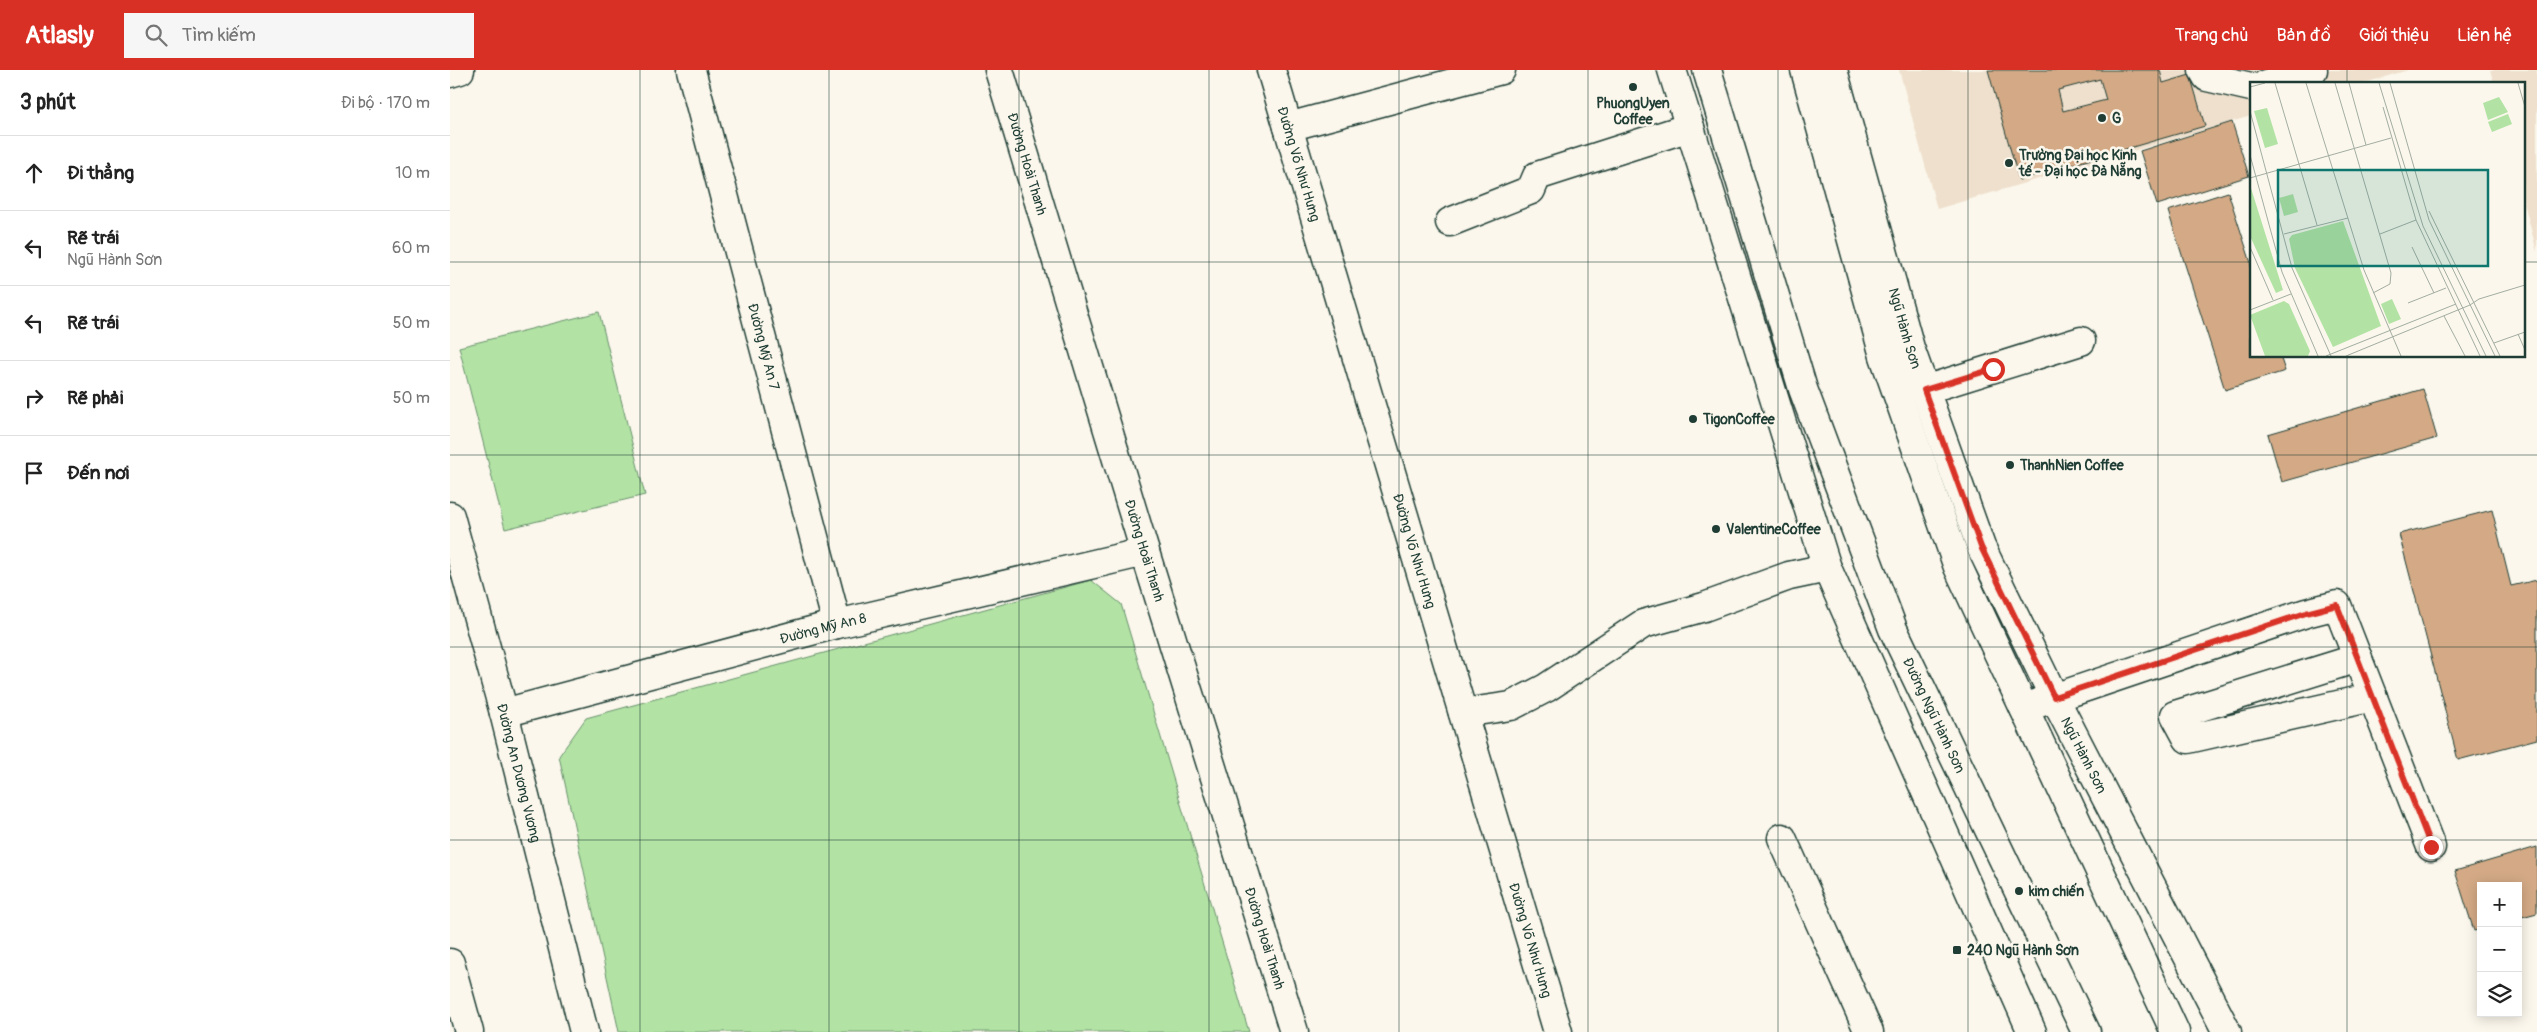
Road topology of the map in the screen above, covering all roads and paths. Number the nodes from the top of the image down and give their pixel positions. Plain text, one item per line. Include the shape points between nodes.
1 (460, 70) edge
2 (691, 70) edge
3 (999, 70) edge
4 (1271, 70) edge
5 (1501, 70) edge
6 (1672, 70) edge
7 (1707, 70) edge
8 (1805, 70) edge
9 (1833, 70) edge
10 (2203, 70) edge
11 (2313, 70) edge
12 (450, 73) edge
13 (2273, 82) edge
14 (2250, 87) edge
15 (1288, 127) junction
16 (1690, 127) junction
17 (1450, 222) dead end
18 (2081, 341) dead end
19 (1924, 390) junction
20 (450, 516) edge
21 (1145, 552) junction
22 (1827, 568) junction
23 (836, 624) junction
24 (2358, 658) junction
25 (2054, 697) junction
26 (2373, 697) junction
27 (2024, 708) junction
28 (504, 713) junction
29 (1463, 713) junction
30 (1782, 838) dead end
31 (2431, 847) dead end
32 (450, 963) edge
33 (469, 1032) edge
34 (584, 1032) edge
35 (1294, 1032) edge
36 (1558, 1032) edge
37 (1869, 1032) edge
38 (2032, 1032) edge
39 (2086, 1032) edge
40 (2175, 1032) edge
41 (2227, 1032) edge

1 - 12 main road
2 - 23 main road, Đường Mỹ An 7
3 - 21 main road, Đường Hoài Thanh
4 - 15 main road, Đường Võ Như Hưng
5 - 15 main road
6 - 16 main road
7 - 39 main road, Đường Ngũ Hành Sơn via 1803,389 1893,629
8 - 27 main road, Ngũ Hành Sơn via 1884,356 1958,567
9 - 19 main road, Ngũ Hành Sơn
10 - 14 main road via 2207,76
11 - 13 main road
15 - 29 main road, Đường Võ Như Hưng
16 - 17 main road via 1536,176 1531,190
16 - 22 main road
18 - 19 main road
19 - 25 main road, Ngũ Hành Sơn via 1981,547
20 - 28 main road, Đường An Dương Vương
21 - 23 main road, Đường Mỹ An 8
21 - 35 main road, Đường Hoài Thanh
22 - 29 main road via 1790,576 1704,607 1643,624 1546,688 1511,706
22 - 38 main road
23 - 28 main road, Đường Mỹ An 8
24 - 25 main road via 2337,605
24 - 26 main road
24 - 26 main road via 2175,716 2188,738
25 - 27 main road
25 - 41 main road, Ngũ Hành Sơn
26 - 31 main road
27 - 40 main road, Ngũ Hành Sơn
28 - 34 main road, Đường An Dương Vương
29 - 36 main road, Đường Võ Như Hưng
30 - 37 main road
32 - 33 main road

